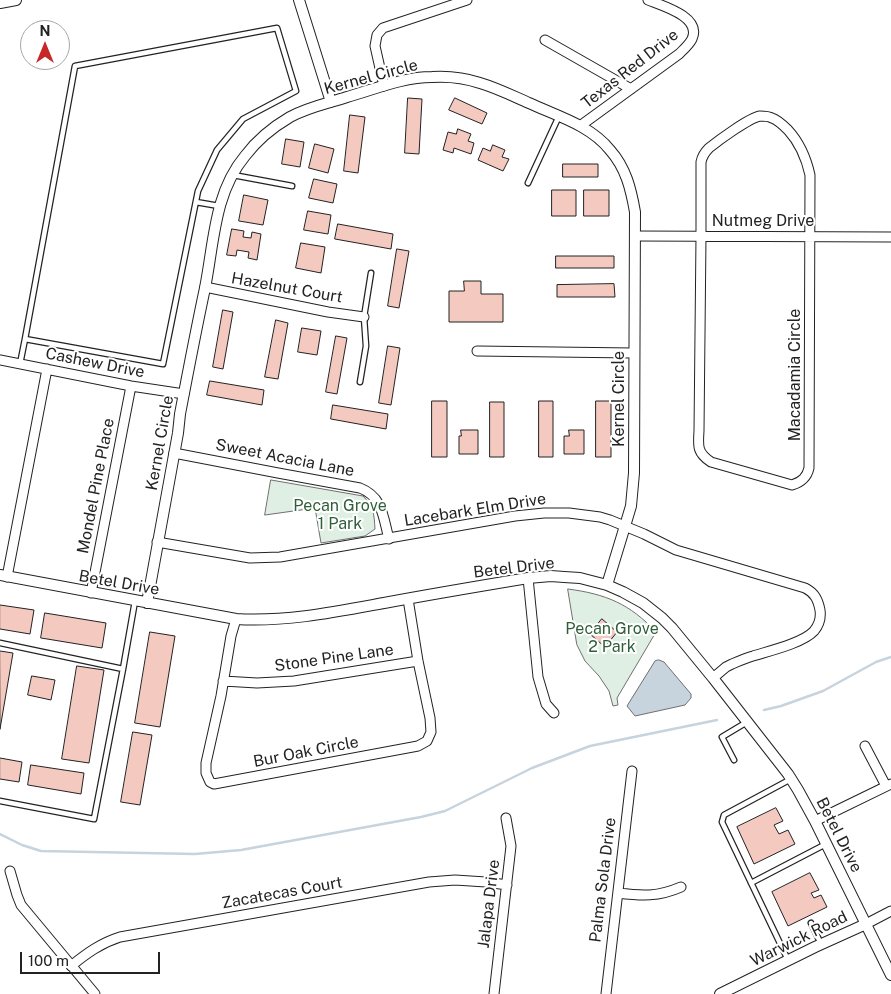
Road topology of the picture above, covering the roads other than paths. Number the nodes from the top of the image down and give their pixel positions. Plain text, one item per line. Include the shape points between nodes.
1 (16, 0) edge
2 (299, 0) edge
3 (467, 0) edge
4 (648, 0) edge
5 (0, 3) edge
6 (545, 40) dead end
7 (384, 86) junction
8 (631, 89) junction
9 (331, 102) junction
10 (558, 116) junction
11 (580, 126) junction
12 (232, 175) junction
13 (528, 183) dead end
14 (292, 186) dead end
15 (196, 202) junction
16 (219, 207) junction
17 (635, 236) junction
18 (701, 236) junction
19 (810, 236) junction
20 (891, 237) edge
21 (371, 273) dead end
22 (205, 287) junction
23 (364, 317) junction
24 (25, 339) junction
25 (477, 350) dead end
26 (633, 352) junction
27 (0, 360) edge
28 (20, 364) junction
29 (46, 369) junction
30 (360, 382) dead end
31 (131, 386) junction
32 (184, 394) junction
33 (174, 453) junction
34 (625, 526) junction
35 (389, 539) junction
36 (157, 542) junction
37 (3, 576) edge
38 (528, 578) junction
39 (607, 585) junction
40 (91, 593) junction
41 (408, 599) junction
42 (135, 601) junction
43 (147, 603) junction
44 (236, 619) junction
45 (0, 643) edge
46 (418, 661) junction
47 (123, 669) junction
48 (713, 678) junction
49 (223, 681) junction
50 (554, 713) dead end
51 (748, 722) junction
52 (865, 746) dead end
53 (734, 760) dead end
54 (632, 770) dead end
55 (791, 779) junction
56 (889, 785) edge
57 (0, 801) edge
58 (506, 818) dead end
59 (816, 821) junction
60 (827, 844) junction
61 (10, 871) dead end
62 (752, 883) junction
63 (507, 885) junction
64 (681, 887) dead end
65 (618, 893) junction
66 (891, 911) edge
67 (811, 923) dead end
68 (866, 924) junction
69 (821, 944) junction
70 (788, 960) junction
71 (71, 966) junction
72 (891, 975) edge
73 (95, 994) edge
74 (494, 994) edge
75 (606, 994) edge
76 (720, 994) edge

1 - 5 street
2 - 9 street
3 - 7 street via 383,28 377,35 375,46
4 - 8 street, Texas Red Drive via 683,15 694,31 692,40 679,54
6 - 8 street
7 - 9 street, Kernel Circle
7 - 10 street, Kernel Circle via 420,78 458,78 492,87
8 - 11 street, Texas Red Drive
9 - 12 street, Kernel Circle via 298,113 275,126 247,153
10 - 11 street, Kernel Circle
10 - 13 lane
11 - 17 street, Kernel Circle via 603,142 629,181 635,212
12 - 14 lane
12 - 16 street, Kernel Circle
15 - 16 lane
15 - 24 lane via 163,364
15 - 24 lane via 217,150 243,119 296,91 277,28 75,66
16 - 22 street, Kernel Circle
17 - 18 street, Nutmeg Drive
17 - 26 street, Kernel Circle
18 - 19 street, Nutmeg Drive
18 - 19 street, Macadamia Circle via 702,157 708,149 760,116 774,118 782,124 797,139 804,153 810,175
18 - 19 street, Macadamia Circle via 699,449 711,462 792,485 802,481 810,468
19 - 20 street, Nutmeg Drive
21 - 23 lane
22 - 23 street, Hazelnut Court
22 - 32 street, Kernel Circle
23 - 30 lane via 366,346
24 - 28 lane
25 - 26 street
26 - 34 street, Kernel Circle via 634,473 631,506
27 - 28 street, Cashew Drive
28 - 29 street, Cashew Drive
29 - 31 street, Cashew Drive
29 - 37 street
31 - 32 street, Cashew Drive
31 - 40 street, Mondel Pine Place
32 - 33 street, Kernel Circle
33 - 35 street, Sweet Acacia Lane via 360,488 376,498
33 - 36 street, Kernel Circle
34 - 35 street, Lacebark Elm Drive via 600,517 544,513
34 - 39 street, Kernel Circle
34 - 48 street, Lacebark Elm Drive via 676,550 806,588 815,595 820,618 809,635 732,664
35 - 36 street, Lacebark Elm Drive via 280,557 250,558
36 - 43 street, Kernel Circle
37 - 40 street, Betel Drive
38 - 39 street, Betel Drive via 580,578
38 - 41 street, Betel Drive
38 - 50 street via 538,677 546,704
39 - 48 street, Betel Drive via 643,603 662,618
40 - 42 street, Betel Drive
41 - 44 street, Betel Drive via 290,619
41 - 46 street, Bur Oak Circle
42 - 43 street, Betel Drive
42 - 47 lane
43 - 44 street, Betel Drive
44 - 49 street, Bur Oak Circle
45 - 47 lane
46 - 49 street, Stone Pine Lane via 294,681
46 - 49 street, Bur Oak Circle via 430,718 431,732 427,741 418,746 214,784 206,773 206,763
47 - 57 lane via 94,819
48 - 51 street, Betel Drive
51 - 53 lane via 722,737
51 - 55 street, Betel Drive
52 - 56 street
54 - 65 street, Palma Sola Drive
55 - 59 street, Betel Drive
55 - 62 lane via 724,815 722,822
56 - 59 street
58 - 63 street, Jalapa Drive via 512,846
59 - 60 street, Betel Drive
60 - 62 lane
60 - 68 street, Betel Drive
61 - 71 street via 21,905
62 - 70 lane
63 - 71 street, Zacatecas Court via 455,880 429,882 129,936 96,947
63 - 74 street, Jalapa Drive
64 - 65 street via 651,896
65 - 75 street, Palma Sola Drive
66 - 68 street, Warwick Road
67 - 69 lane
68 - 69 street, Warwick Road
68 - 72 street, Betel Drive
69 - 70 street, Warwick Road
70 - 76 street, Warwick Road
71 - 73 street

